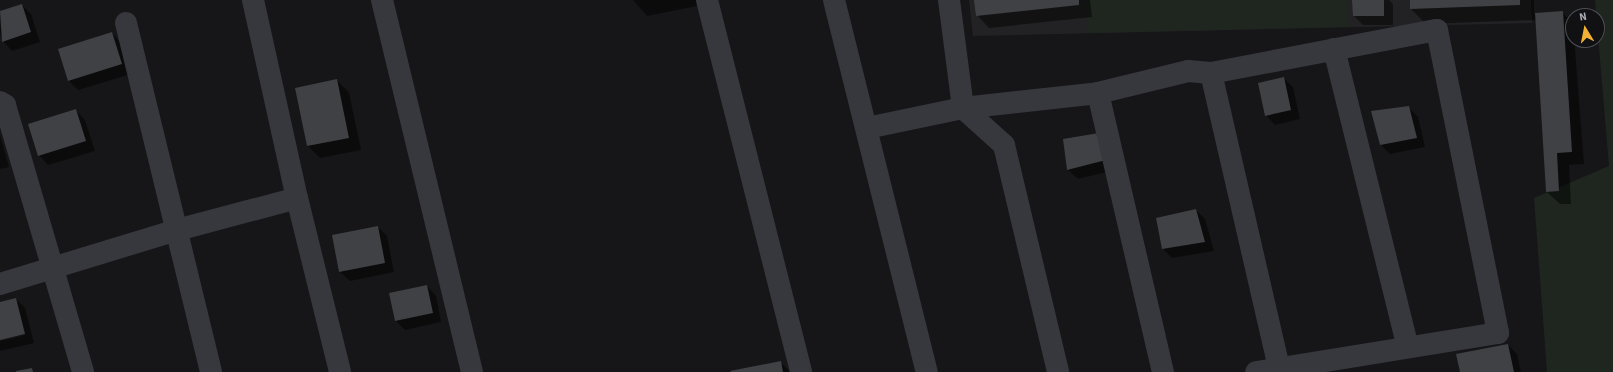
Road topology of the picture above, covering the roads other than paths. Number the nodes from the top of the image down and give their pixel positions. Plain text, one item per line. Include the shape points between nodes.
1 (253, 0) edge
2 (382, 0) edge
3 (707, 0) edge
4 (834, 0) edge
5 (949, 0) edge
6 (126, 23) dead end
7 (1334, 50) junction
8 (1211, 73) junction
9 (1098, 93) junction
10 (0, 102) edge
11 (963, 108) junction
12 (867, 128) junction
13 (297, 198) junction
14 (177, 230) junction
15 (53, 266) junction
16 (0, 284) edge
17 (1408, 348) junction
18 (1279, 368) junction
19 (83, 372) edge
20 (211, 372) edge
21 (340, 372) edge
22 (472, 372) edge
23 (801, 372) edge
24 (927, 372) edge
25 (1058, 372) edge
26 (1163, 372) edge
27 (1256, 372) edge

1 - 13 street
2 - 22 street
3 - 23 street
4 - 12 street
5 - 11 street
6 - 14 street
7 - 8 street
7 - 17 street
7 - 17 street via 1437,30 1498,333
8 - 9 street via 1188,71
8 - 18 street
9 - 11 street
9 - 26 street
10 - 15 street via 5,105
11 - 12 street
11 - 25 street via 1004,145
12 - 24 street
13 - 14 street
13 - 21 street
14 - 15 street
14 - 20 street
15 - 16 street
15 - 19 street
17 - 18 street
18 - 27 street

